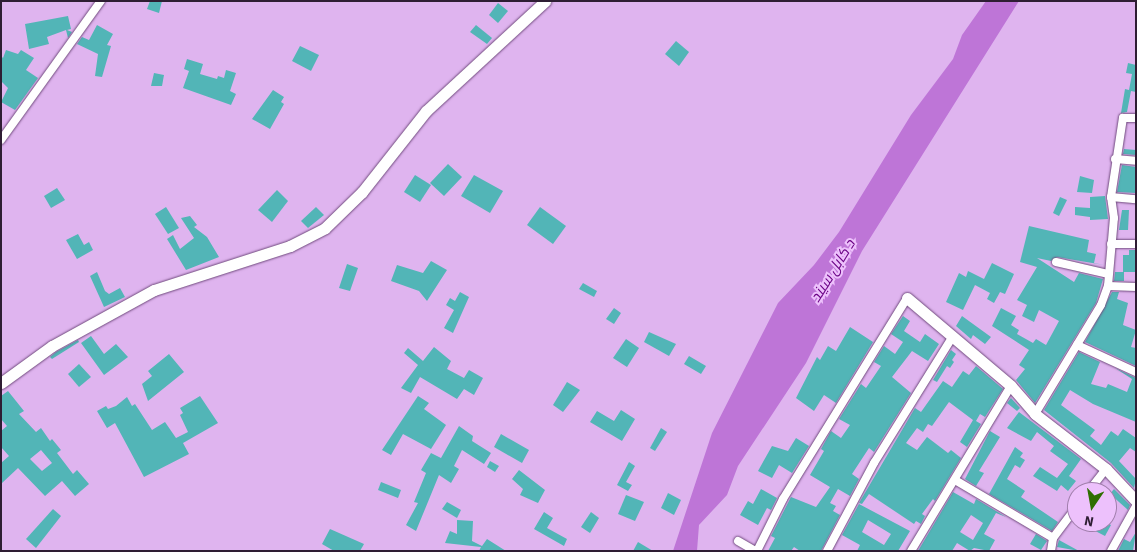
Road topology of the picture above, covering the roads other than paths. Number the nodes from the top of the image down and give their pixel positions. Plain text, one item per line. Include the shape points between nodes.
1 (100, 1) edge
2 (545, 1) edge
3 (1136, 118) edge
4 (1, 140) edge
5 (1115, 159) junction
6 (1136, 161) edge
7 (1111, 197) junction
8 (1136, 199) edge
9 (1111, 244) junction
10 (1136, 244) edge
11 (1056, 262) dead end
12 (1108, 274) junction
13 (1108, 286) junction
14 (1136, 287) edge
15 (907, 298) joint
16 (953, 336) junction
17 (1077, 344) junction
18 (1136, 372) edge
19 (1, 383) edge
20 (1010, 386) junction
21 (1035, 414) junction
22 (1106, 469) junction
23 (955, 480) junction
24 (1096, 482) edge
25 (1136, 501) edge
26 (1136, 506) edge
27 (1067, 519) edge
28 (1053, 538) junction
29 (738, 540) dead end
30 (911, 550) edge
31 (756, 551) edge
32 (827, 551) edge
33 (1051, 551) edge
34 (1111, 551) edge

1 - 4 street
2 - 19 street via 426,111 362,192 325,228 290,246 154,290 52,346
3 - 5 street via 1123,118
5 - 6 street
5 - 7 street
7 - 8 street
7 - 9 street
9 - 10 street
9 - 12 street
11 - 12 street
12 - 13 street
13 - 14 street
13 - 17 street via 1101,305
15 - 16 street
15 - 31 street via 782,499
16 - 20 street
16 - 32 street via 874,463
17 - 18 street
17 - 21 street
20 - 21 street
20 - 23 street
21 - 22 street
22 - 24 street
22 - 25 street
23 - 28 street
23 - 30 street
26 - 34 street
27 - 28 street
28 - 33 street
29 - 31 street

